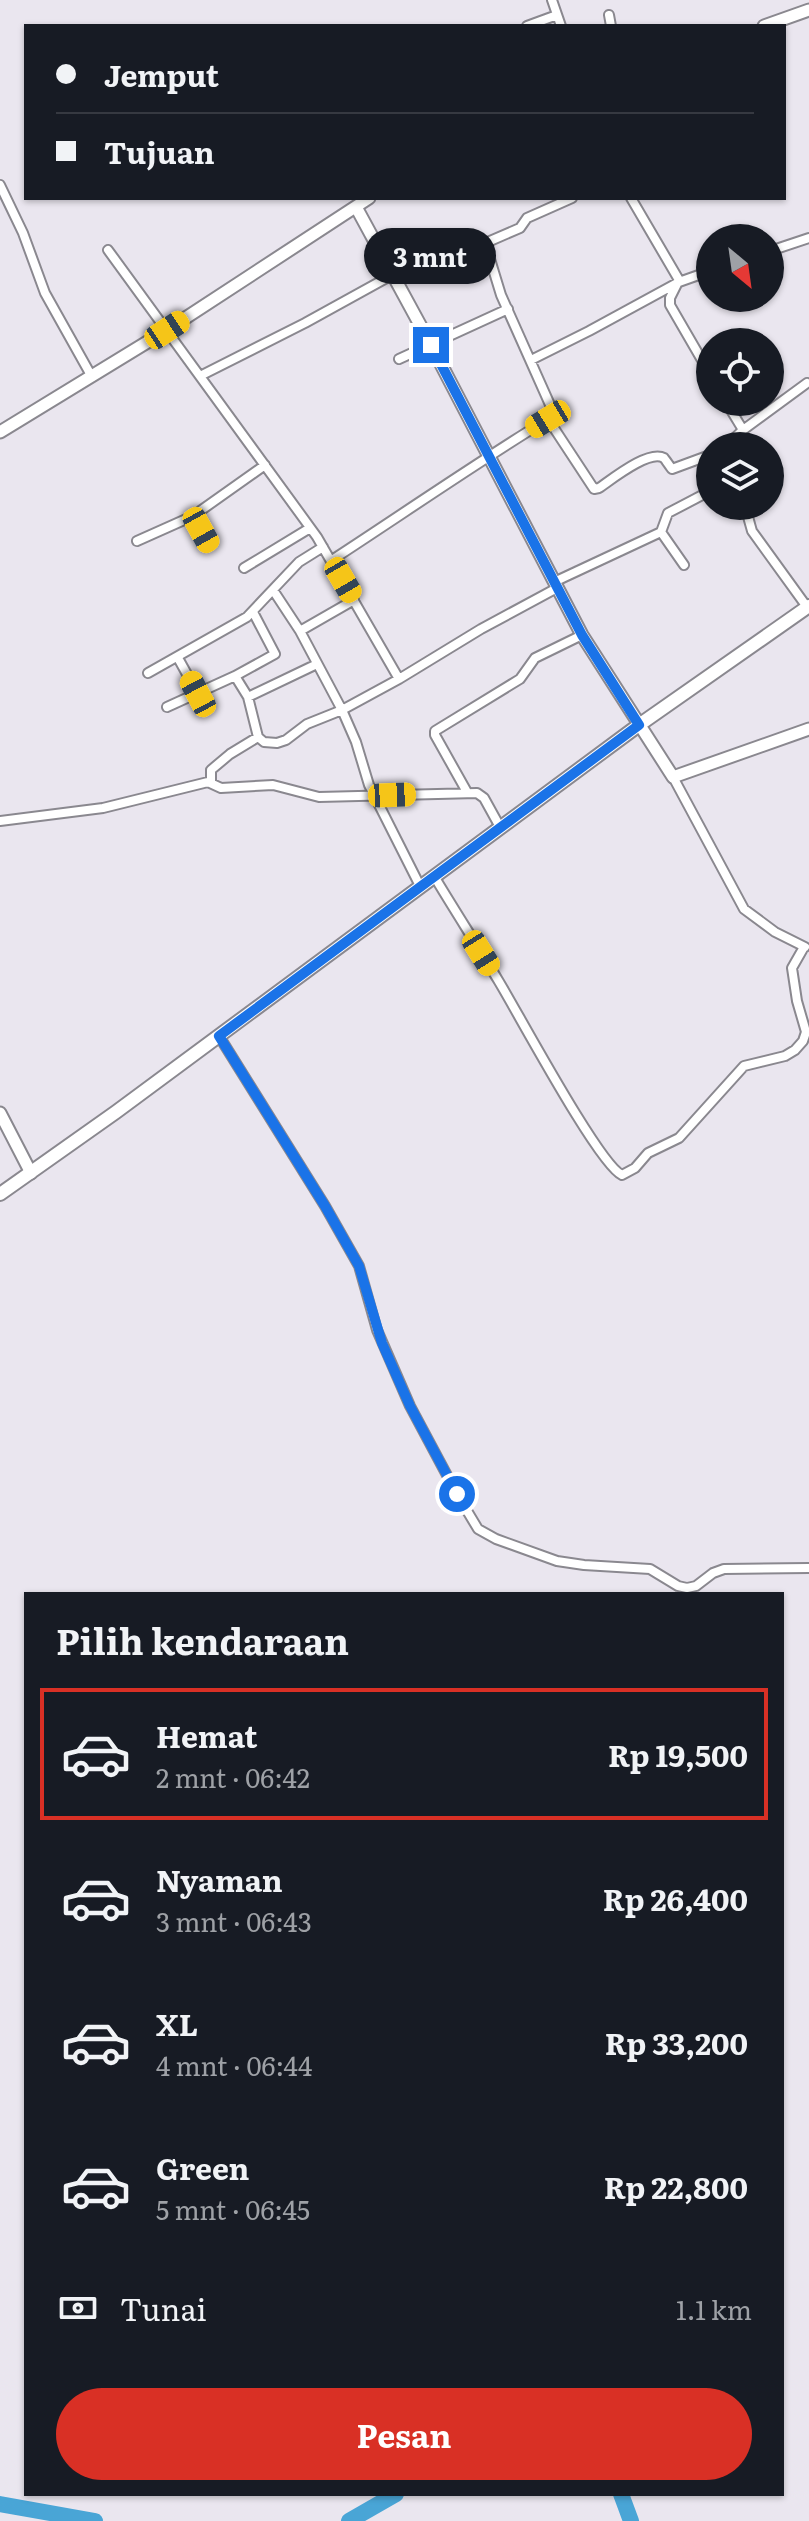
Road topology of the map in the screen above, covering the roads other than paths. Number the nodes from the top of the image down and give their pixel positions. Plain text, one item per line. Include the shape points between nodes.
1 (552, 0) edge
2 (809, 10) edge
3 (557, 15) junction
4 (609, 15) dead end
5 (532, 24) edge
6 (560, 24) edge
7 (611, 24) edge
8 (769, 24) edge
9 (0, 185) edge
10 (366, 200) edge
11 (544, 200) edge
12 (568, 200) edge
13 (632, 200) edge
14 (356, 207) junction
15 (549, 209) junction
16 (809, 238) edge
17 (784, 246) edge
18 (108, 250) dead end
19 (392, 275) junction
20 (696, 276) edge
21 (679, 282) junction
22 (508, 309) junction
23 (167, 330) junction
24 (431, 345) junction
25 (696, 350) edge
26 (399, 359) dead end
27 (531, 360) junction
28 (200, 376) junction
29 (92, 377) junction
30 (807, 383) dead end
31 (734, 416) edge
32 (548, 419) junction
33 (743, 430) joint
34 (0, 432) edge
35 (489, 455) junction
36 (696, 460) edge
37 (265, 465) junction
38 (696, 498) edge
39 (193, 516) junction
40 (748, 520) edge
41 (310, 528) junction
42 (661, 532) junction
43 (137, 541) dead end
44 (210, 545) dead end
45 (323, 547) junction
46 (332, 560) junction
47 (684, 565) dead end
48 (244, 568) dead end
49 (555, 585) junction
50 (273, 590) junction
51 (354, 600) junction
52 (808, 607) edge
53 (253, 612) junction
54 (300, 631) junction
55 (582, 635) junction
56 (178, 658) junction
57 (317, 664) junction
58 (148, 673) dead end
59 (235, 676) junction
60 (399, 679) junction
61 (198, 694) junction
62 (248, 697) junction
63 (167, 707) dead end
64 (342, 710) junction
65 (809, 722) edge
66 (639, 725) junction
67 (809, 729) edge
68 (258, 737) junction
69 (671, 774) junction
70 (211, 783) junction
71 (467, 792) junction
72 (375, 796) junction
73 (0, 821) edge
74 (500, 827) junction
75 (434, 876) junction
76 (420, 886) junction
77 (806, 947) edge
78 (219, 1036) junction
79 (0, 1113) edge
80 (31, 1173) junction
81 (0, 1194) edge
82 (809, 1568) edge

1 - 3 street
2 - 8 street
3 - 5 street
3 - 6 street
4 - 7 street
9 - 29 street via 45,293
10 - 14 street
11 - 15 street
12 - 15 street
13 - 21 street
14 - 19 street
14 - 23 street
15 - 22 street via 486,246
16 - 17 street
18 - 23 street
19 - 24 street
19 - 28 street
20 - 21 street
21 - 25 street via 670,305
21 - 27 street
22 - 24 street
22 - 27 street
23 - 28 street
23 - 29 street
24 - 26 street
24 - 35 street
27 - 32 street via 551,407
28 - 37 street
29 - 34 street
30 - 33 street
31 - 33 street
32 - 35 street
32 - 36 street via 594,489 632,465 657,457 673,469
35 - 46 street
35 - 49 street
37 - 39 street
37 - 41 street
38 - 42 street via 668,513
39 - 43 street
39 - 44 street
40 - 52 street via 754,536
41 - 45 street
41 - 48 street
42 - 47 street
42 - 49 street
45 - 46 street
45 - 50 street via 299,562
46 - 51 street
49 - 55 street
49 - 60 street
50 - 53 street
50 - 54 street
51 - 54 street
51 - 60 street
52 - 66 main road
53 - 56 street
53 - 59 street via 275,654
54 - 57 street
55 - 66 street
55 - 71 street via 542,653 520,679 435,731
56 - 58 street
56 - 61 street
57 - 62 street
57 - 64 street
59 - 61 street
59 - 62 street
60 - 64 street
61 - 63 street
62 - 68 street
64 - 68 street via 307,724 286,740 271,744
64 - 72 street
65 - 69 street
66 - 69 street
66 - 74 main road
67 - 69 street
68 - 70 street via 211,770
69 - 77 street via 744,909
70 - 72 street via 221,788 273,785 319,797
70 - 73 street via 92,810
71 - 72 street
71 - 74 street via 484,798
72 - 76 street
74 - 75 main road
75 - 76 main road
75 - 77 street via 591,1139 622,1175 648,1153 679,1138 744,1066 785,1056 803,1041 806,1032 792,968
76 - 78 main road
78 - 80 main road
78 - 82 street via 359,1266 377,1330 410,1406 478,1529 557,1561 650,1569 687,1588 724,1569
79 - 80 street
80 - 81 main road

